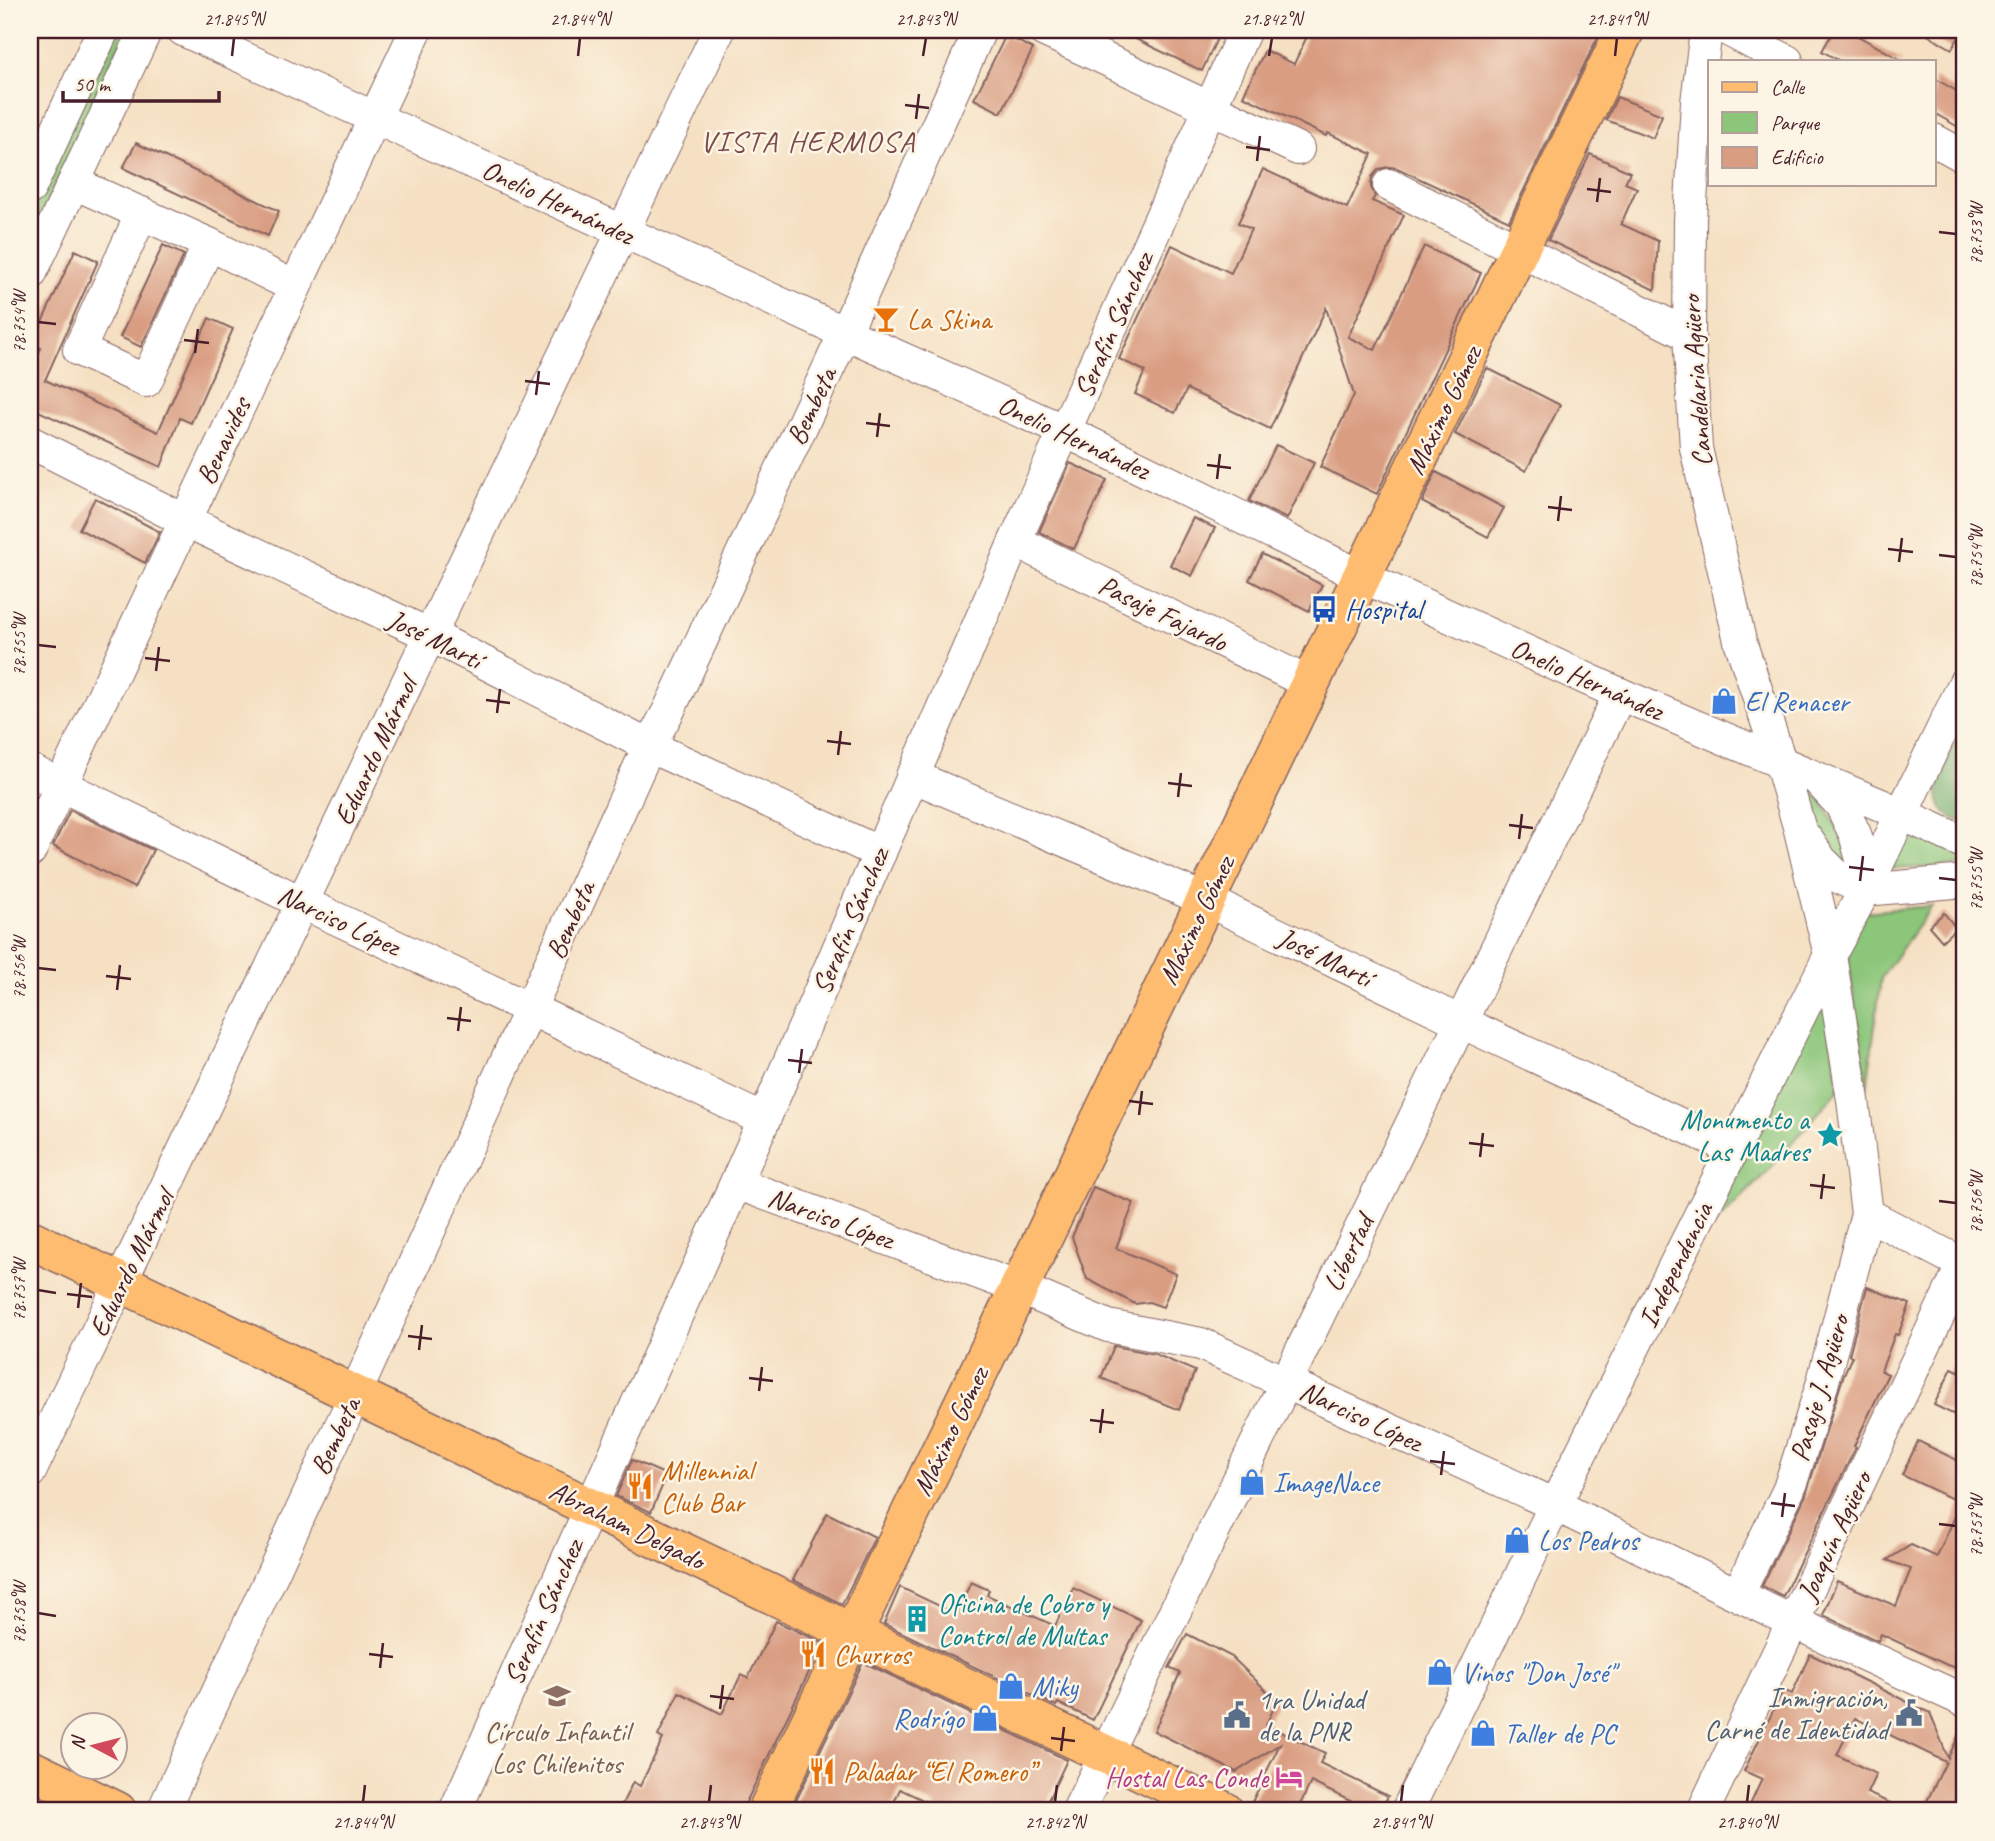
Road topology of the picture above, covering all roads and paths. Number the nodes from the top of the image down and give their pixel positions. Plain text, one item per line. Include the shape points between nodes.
1 (103, 30) edge
2 (146, 30) edge
3 (183, 30) edge
4 (416, 30) edge
5 (719, 30) edge
6 (980, 30) edge
7 (1043, 30) edge
8 (1245, 30) edge
9 (1625, 30) edge
10 (1706, 30) edge
11 (1728, 30) edge
12 (1785, 60) edge
13 (1209, 108) junction
14 (374, 118) junction
15 (1936, 141) edge
16 (1298, 149) dead end
17 (1964, 155) edge
18 (74, 183) junction
19 (1390, 185) dead end
20 (30, 188) edge
21 (142, 213) junction
22 (623, 231) junction
23 (209, 244) junction
24 (1519, 251) junction
25 (30, 275) edge
26 (295, 287) junction
27 (845, 333) junction
28 (1689, 335) junction
29 (1065, 431) junction
30 (30, 442) edge
31 (186, 521) junction
32 (1015, 541) junction
33 (1363, 577) junction
34 (430, 635) junction
35 (1965, 682) edge
36 (1311, 684) junction
37 (1620, 694) junction
38 (649, 746) junction
39 (1781, 764) junction
40 (30, 770) edge
41 (912, 776) junction
42 (1817, 779) junction
43 (61, 785) junction
44 (1902, 814) junction
45 (1800, 830) junction
46 (1965, 843) edge
47 (30, 851) edge
48 (880, 852) junction
49 (1965, 881) edge
50 (1867, 886) junction
51 (1206, 900) junction
52 (303, 903) junction
53 (1830, 955) junction
54 (530, 1009) junction
55 (1461, 1022) junction
56 (764, 1120) junction
57 (1733, 1149) junction
58 (736, 1183) junction
59 (1867, 1214) junction
60 (30, 1239) edge
61 (1965, 1263) edge
62 (121, 1284) junction
63 (1019, 1289) junction
64 (1286, 1381) junction
65 (354, 1395) junction
66 (30, 1472) edge
67 (1555, 1504) junction
68 (590, 1507) junction
69 (1738, 1594) junction
70 (1793, 1622) junction
71 (852, 1634) junction
72 (1965, 1701) edge
73 (1106, 1755) junction
74 (30, 1769) edge
75 (117, 1811) edge
76 (163, 1811) edge
77 (454, 1811) edge
78 (767, 1811) edge
79 (1078, 1811) edge
80 (1224, 1811) edge
81 (1407, 1811) edge
82 (1703, 1811) edge

1 - 20 street
2 - 18 street
3 - 14 street, Onelio Hernández
4 - 14 street, Benavides
5 - 22 street, Eduardo Mármol
6 - 27 street, Bembeta
7 - 13 street
8 - 13 street, Serafín Sánchez
9 - 24 main road, Máximo Gómez
10 - 28 street, Candelaria Agüero via 1696,102
11 - 12 street
13 - 16 street
13 - 29 street, Serafín Sánchez
14 - 22 street, Onelio Hernández
14 - 26 street, Benavides
15 - 17 street
18 - 21 street
18 - 25 street
19 - 24 street
21 - 23 street
21 - 23 street via 79,349 135,376 146,381
22 - 27 street, Onelio Hernández
22 - 34 street, Eduardo Mármol
23 - 26 street
24 - 28 street
24 - 33 main road, Máximo Gómez
26 - 31 street, Benavides
27 - 29 street, Onelio Hernández
27 - 38 street, Bembeta
28 - 39 street, Candelaria Agüero via 1696,448 1740,641
29 - 32 street, Serafín Sánchez
29 - 33 street, Onelio Hernández
30 - 31 street, José Martí
31 - 34 street, José Martí
31 - 43 street, Benavides
32 - 36 street, Pasaje Fajardo
32 - 41 street, Serafín Sánchez
33 - 36 main road, Máximo Gómez
33 - 37 street, Onelio Hernández
34 - 38 street, José Martí
34 - 52 street, Eduardo Mármol
35 - 44 street, Independencia
36 - 51 main road, Máximo Gómez
37 - 39 street, Onelio Hernández
37 - 55 street, Libertad
38 - 48 street, José Martí
38 - 54 street, Bembeta
39 - 42 street, Onelio Hernández
39 - 45 street, Candelaria Agüero
40 - 43 street, Narciso López
41 - 48 street, Serafín Sánchez
41 - 51 street, José Martí
42 - 44 street, Onelio Hernández
42 - 50 street via 1841,805 1855,834
43 - 47 street, Benavides
43 - 52 street, Narciso López
44 - 46 street, Onelio Hernández
44 - 50 street, Independencia
45 - 50 street via 1838,877
45 - 53 street, Candelaria Agüero
48 - 56 street, Serafín Sánchez
49 - 50 street
50 - 53 street, Independencia
51 - 55 street, José Martí
51 - 63 main road, Máximo Gómez
52 - 54 street, Narciso López
52 - 62 street, Eduardo Mármol
53 - 57 street, Independencia
53 - 59 street
54 - 56 street, Narciso López
54 - 65 street, Bembeta
55 - 57 street, José Martí
55 - 64 street, Libertad
56 - 58 street, Serafín Sánchez
57 - 67 street, Independencia
58 - 63 street, Narciso López
58 - 68 street, Serafín Sánchez
59 - 61 street
59 - 69 street, Pasaje J. Agüero via 1789,1489
60 - 62 main road, Abraham Delgado
61 - 70 street, Joaquín Agüero
62 - 65 main road, Abraham Delgado
62 - 66 street, Eduardo Mármol
63 - 64 street, Narciso López via 1108,1326 1201,1344
63 - 71 main road, Máximo Gómez
64 - 67 street, Narciso López
64 - 73 street, Libertad
65 - 68 main road, Abraham Delgado
65 - 76 street, Bembeta
67 - 69 street, Narciso López
67 - 81 street, Independencia
68 - 71 main road, Abraham Delgado
68 - 77 street, Serafín Sánchez
69 - 70 street, Narciso López
70 - 72 street, Narciso López
70 - 82 street, Joaquín Agüero
71 - 73 main road, Abraham Delgado
71 - 78 main road, Máximo Gómez
73 - 79 street, Libertad
73 - 80 main road, Abraham Delgado
74 - 75 main road

